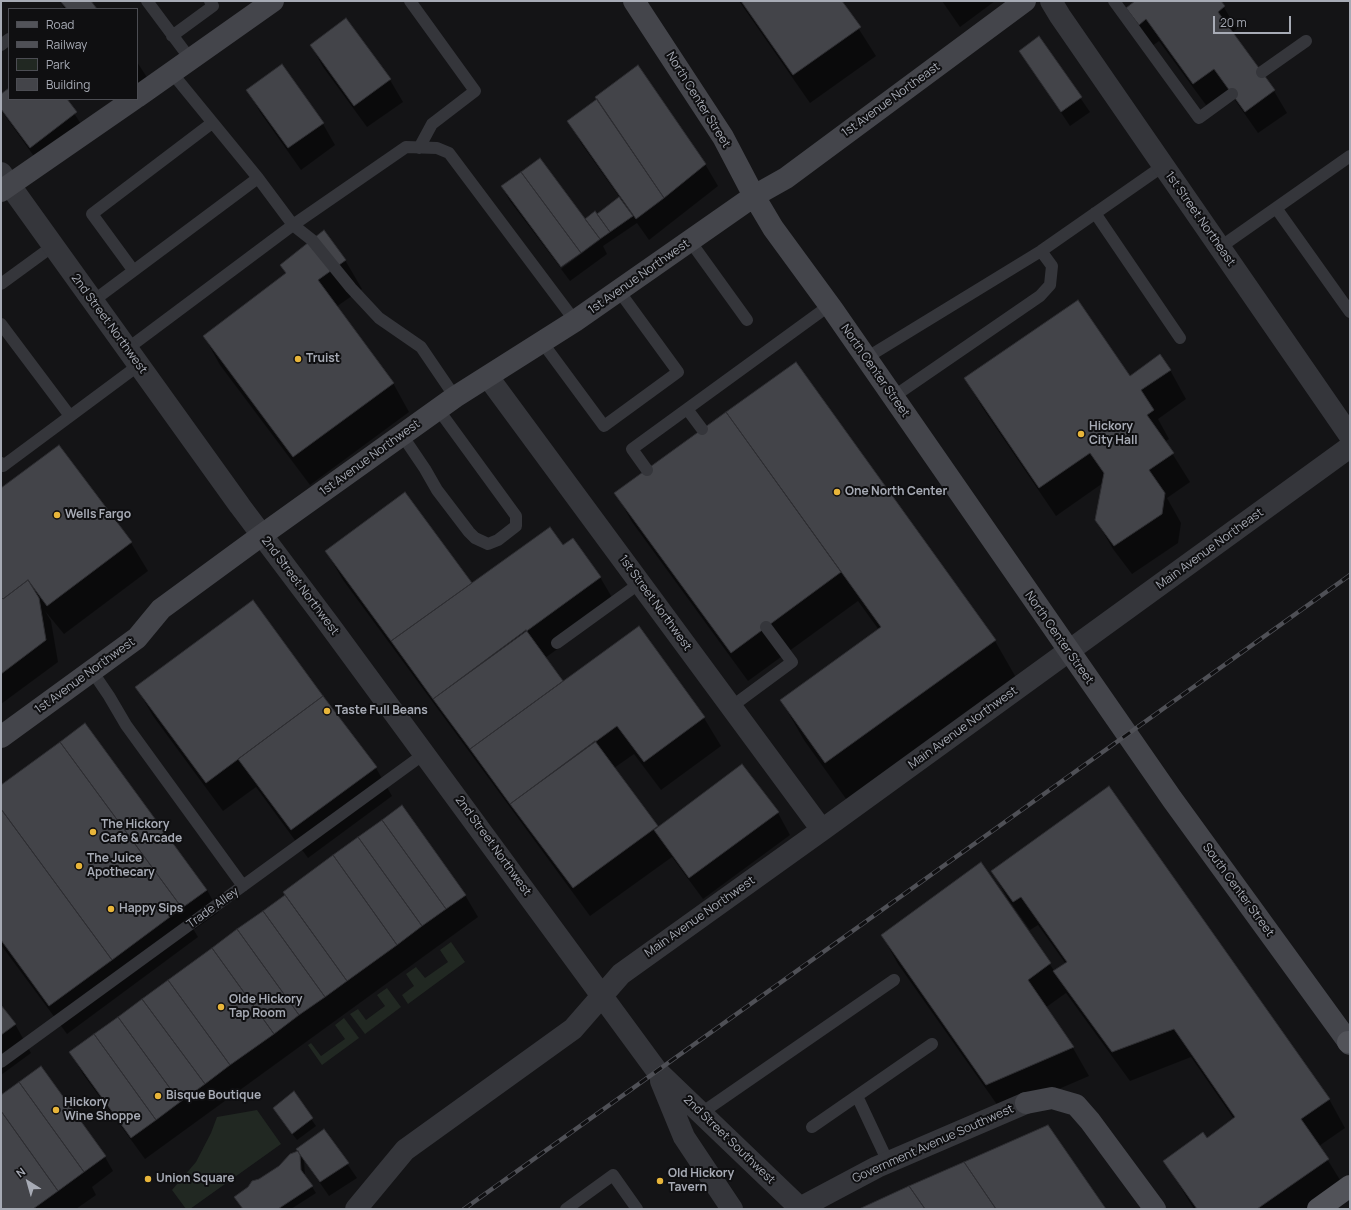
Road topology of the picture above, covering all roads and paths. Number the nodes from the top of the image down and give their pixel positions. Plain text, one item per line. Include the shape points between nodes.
1 (147, 1) edge
2 (210, 1) edge
3 (273, 1) edge
4 (410, 1) edge
5 (634, 1) edge
6 (1025, 1) edge
7 (1052, 1) edge
8 (1114, 1) edge
9 (172, 36) junction
10 (1306, 41) dead end
11 (191, 60) junction
12 (1262, 72) dead end
13 (172, 73) junction
14 (138, 94) edge
15 (1232, 94) dead end
16 (128, 100) edge
17 (212, 123) junction
18 (419, 148) junction
19 (1350, 156) edge
20 (1163, 166) junction
21 (258, 178) junction
22 (4, 183) edge
23 (754, 196) junction
24 (1276, 208) junction
25 (1095, 213) junction
26 (293, 225) junction
27 (690, 241) junction
28 (53, 246) junction
29 (1220, 248) junction
30 (1041, 251) junction
31 (133, 270) junction
32 (1, 284) edge
33 (619, 290) junction
34 (93, 301) junction
35 (830, 306) junction
36 (1350, 312) edge
37 (748, 320) dead end
38 (575, 321) junction
39 (1, 324) edge
40 (1180, 338) dead end
41 (542, 342) junction
42 (133, 357) junction
43 (866, 358) junction
44 (488, 377) junction
45 (893, 397) junction
46 (446, 403) junction
47 (687, 410) junction
48 (70, 416) junction
49 (702, 430) dead end
50 (402, 436) junction
51 (1350, 436) edge
52 (1350, 447) edge
53 (2, 466) edge
54 (647, 470) dead end
55 (262, 535) junction
56 (640, 583) junction
57 (766, 627) dead end
58 (557, 643) dead end
59 (1069, 652) junction
60 (92, 672) junction
61 (731, 707) junction
62 (1127, 735) joint
63 (1, 737) edge
64 (424, 754) junction
65 (822, 830) junction
66 (243, 886) junction
67 (894, 980) dead end
68 (603, 995) junction
69 (1349, 1043) edge
70 (932, 1044) dead end
71 (1, 1062) edge
72 (657, 1071) junction
73 (857, 1096) junction
74 (700, 1114) junction
75 (812, 1127) dead end
76 (888, 1162) junction
77 (1350, 1186) edge
78 (356, 1209) edge
79 (566, 1209) edge
80 (637, 1209) edge
81 (732, 1209) edge
82 (800, 1209) edge
83 (1155, 1209) edge
84 (1318, 1209) edge

1 - 9 lane
2 - 9 lane via 213,6
3 - 11 street
4 - 18 lane via 476,91 432,124
5 - 23 street, North Center Street via 723,137
6 - 23 street, 1st Avenue Northeast via 786,178
7 - 20 street, 1st Street Northeast
8 - 15 lane via 1199,118
9 - 11 lane
10 - 12 lane
11 - 13 street
13 - 14 street
13 - 17 lane
16 - 22 street
17 - 21 lane
17 - 31 lane via 92,214
18 - 26 lane via 406,147
18 - 38 lane via 437,148 449,153
19 - 24 lane
20 - 25 lane
20 - 29 street, 1st Street Northeast
21 - 26 lane
21 - 31 lane
22 - 28 street, 2nd Street Northwest
23 - 27 street, 1st Avenue Northwest
23 - 35 street, North Center Street via 773,228
24 - 29 lane
24 - 36 lane
25 - 30 lane
25 - 40 lane
26 - 42 lane
26 - 46 lane via 312,240 351,288 380,318 421,347
27 - 33 street, 1st Avenue Northwest
27 - 37 lane
28 - 32 lane
28 - 34 street, 2nd Street Northwest
29 - 51 street, 1st Street Northeast
30 - 43 lane
30 - 45 lane via 1052,266 1050,284 1040,296
31 - 34 lane
33 - 38 street, 1st Avenue Northwest
33 - 41 lane via 678,372 604,426
34 - 42 street, 2nd Street Northwest
35 - 43 street, North Center Street
35 - 47 lane
38 - 41 street, 1st Avenue Northwest
39 - 48 lane
41 - 44 street, 1st Avenue Northwest
42 - 48 lane
42 - 55 street, 2nd Street Northwest
43 - 45 street, North Center Street
44 - 46 street, 1st Avenue Northwest
44 - 56 street, 1st Street Northwest
45 - 59 street, North Center Street
46 - 50 street, 1st Avenue Northwest
46 - 50 lane via 516,516 516,526 498,540 488,544 475,538 438,490
47 - 49 lane
47 - 54 lane via 632,449
48 - 53 lane
50 - 55 street, 1st Avenue Northwest
52 - 59 street, Main Avenue Northeast
55 - 60 street, 1st Avenue Northwest via 161,609 137,638
55 - 64 street, 2nd Street Northwest
56 - 58 lane
56 - 61 street, 1st Street Northwest
57 - 61 lane via 792,662
59 - 62 street, North Center Street
59 - 65 street, Main Avenue Northwest
60 - 63 street, 1st Avenue Northwest
60 - 66 lane via 126,725
61 - 65 street, 1st Street Northwest
62 - 69 street, South Center Street
64 - 66 lane, Trade Alley
64 - 68 street, 2nd Street Northwest
65 - 68 street, Main Avenue Northwest via 621,974
66 - 71 lane, Trade Alley
67 - 74 lane
68 - 72 street, 2nd Street Southwest
68 - 78 street, Main Avenue Northwest via 573,1029 405,1150
70 - 73 lane
72 - 74 street, 2nd Street Southwest
72 - 81 street, 2nd Street Southwest via 684,1137
73 - 75 lane
73 - 76 lane
74 - 82 street, 2nd Street Southwest
76 - 82 street, Government Avenue Southwest
76 - 83 street, Government Avenue Southwest via 1026,1103 1052,1098 1076,1105
77 - 84 main road
79 - 80 lane via 613,1175

